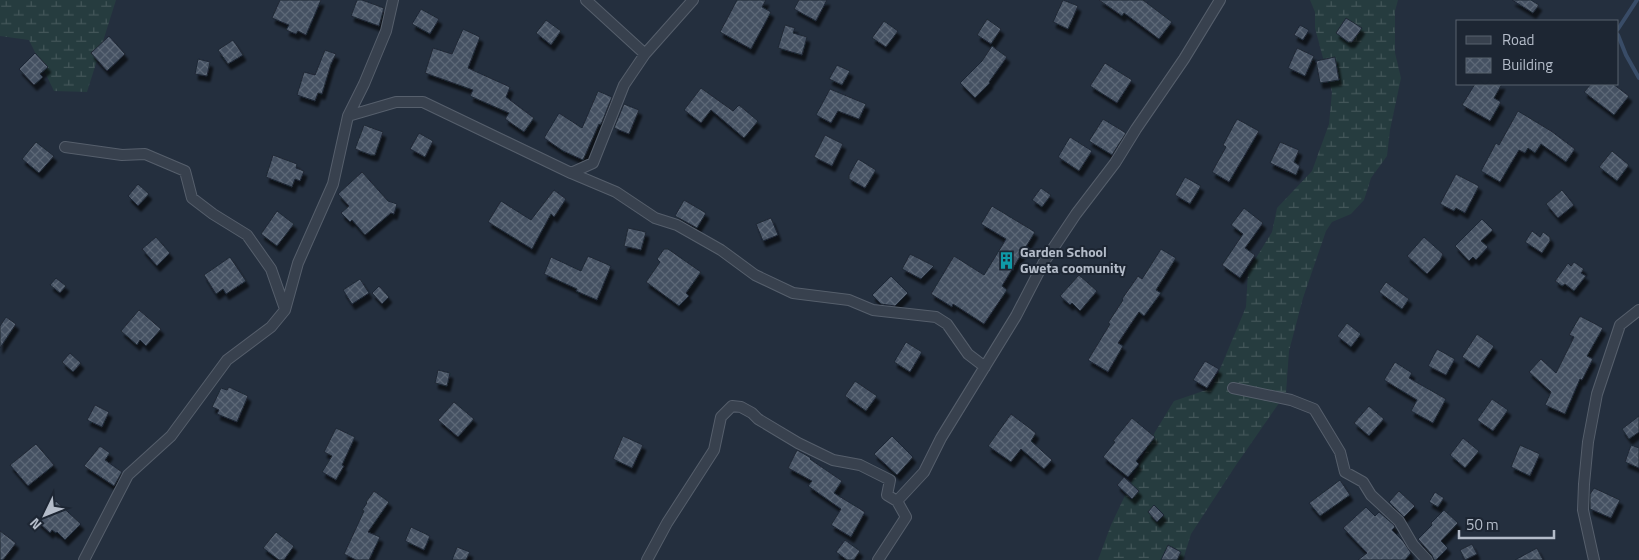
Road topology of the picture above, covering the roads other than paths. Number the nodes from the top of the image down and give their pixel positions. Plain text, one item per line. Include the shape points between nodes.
1 (393, 0) edge
2 (586, 0) edge
3 (693, 0) edge
4 (1220, 0) edge
5 (645, 54) junction
6 (348, 116) junction
7 (65, 147) dead end
8 (571, 173) junction
9 (285, 310) junction
10 (1639, 310) edge
11 (985, 367) junction
12 (1234, 388) dead end
13 (897, 501) junction
14 (84, 560) edge
15 (647, 560) edge
16 (878, 560) edge
17 (1427, 560) edge
18 (1594, 560) edge

1 - 6 street via 386,31
2 - 5 street
3 - 5 street
4 - 11 street via 1115,163 1044,262
5 - 8 street via 624,85 593,162
6 - 8 street via 396,102 423,102
6 - 9 street via 333,184 298,263
7 - 9 street via 122,155 145,154 185,170 192,198 247,235 271,269
8 - 11 street via 616,192 656,218 676,225 721,250 755,275 793,292 849,300 873,310 936,317 947,324 968,354
9 - 14 street via 271,327 227,360 171,436 128,475
10 - 18 street via 1620,325 1597,394 1588,442 1583,510
11 - 13 street via 924,472
12 - 17 street via 1291,400 1314,409 1340,452 1345,472 1363,482 1399,521 1413,545
13 - 15 street via 887,495 890,480 860,465 833,460 798,443 741,407 732,406 721,417 714,450
13 - 16 street via 906,517

